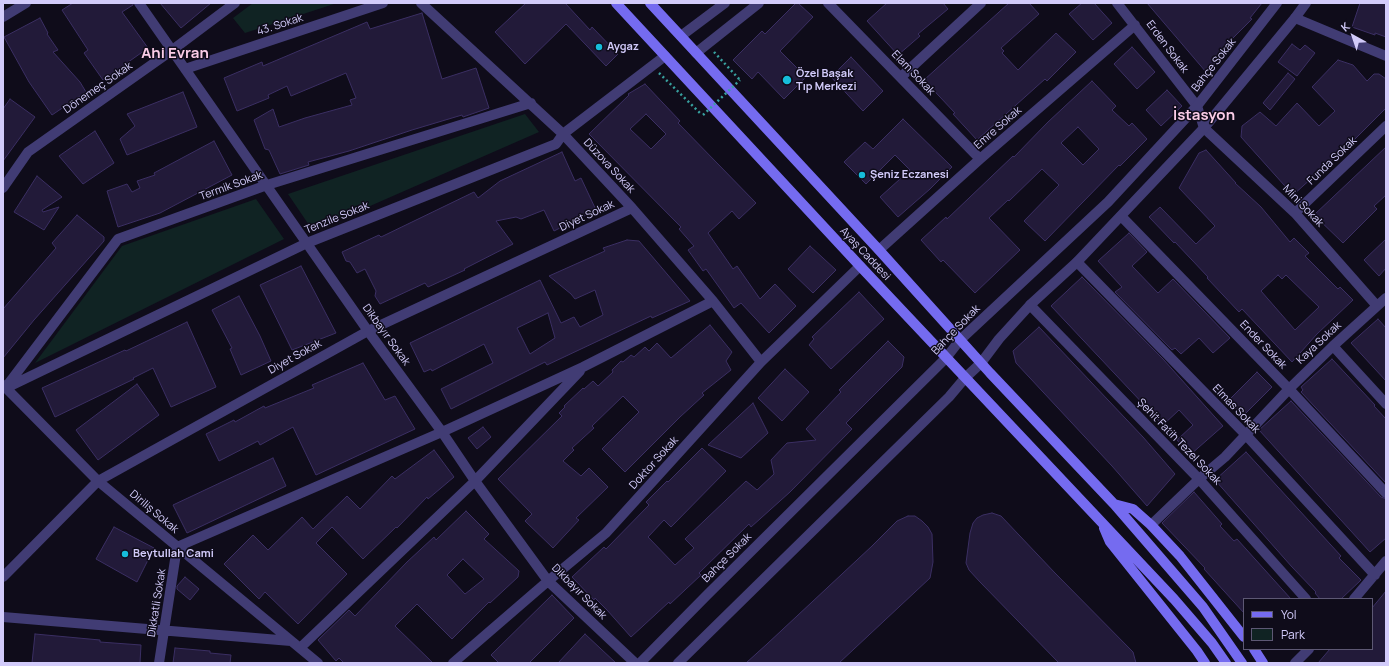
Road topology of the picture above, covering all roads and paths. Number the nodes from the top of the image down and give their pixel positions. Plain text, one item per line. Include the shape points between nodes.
1 (26, 3) edge
2 (139, 3) edge
3 (235, 3) edge
4 (382, 3) edge
5 (421, 3) edge
6 (616, 3) edge
7 (650, 3) edge
8 (725, 3) edge
9 (759, 3) edge
10 (828, 3) edge
11 (981, 3) edge
12 (1117, 3) edge
13 (1277, 3) edge
14 (1306, 3) edge
15 (3, 16) edge
16 (1295, 18) junction
17 (1135, 25) junction
18 (680, 36) junction
19 (707, 44) junction
20 (171, 51) junction
21 (696, 53) junction
22 (665, 56) junction
23 (1386, 56) edge
24 (652, 65) junction
25 (185, 69) junction
26 (901, 77) junction
27 (531, 103) junction
28 (1197, 106) junction
29 (1386, 126) edge
30 (1204, 128) junction
31 (563, 134) junction
32 (980, 159) junction
33 (267, 185) junction
34 (3, 188) edge
35 (632, 208) junction
36 (1295, 213) junction
37 (1121, 216) junction
38 (307, 243) junction
39 (878, 250) junction
40 (1077, 262) junction
41 (860, 266) junction
42 (1386, 298) edge
43 (713, 301) junction
44 (1030, 305) junction
45 (1377, 306) junction
46 (368, 331) junction
47 (960, 340) junction
48 (1333, 346) junction
49 (946, 358) junction
50 (761, 362) junction
51 (981, 363) junction
52 (583, 367) junction
53 (965, 378) junction
54 (4, 387) edge
55 (1289, 389) junction
56 (1386, 404) edge
57 (442, 432) junction
58 (1246, 435) junction
59 (1199, 479) junction
60 (98, 481) junction
61 (475, 482) junction
62 (1386, 492) edge
63 (1114, 504) junction
64 (1099, 519) junction
65 (1151, 525) junction
66 (178, 547) junction
67 (1386, 562) edge
68 (4, 572) edge
69 (1375, 574) junction
70 (548, 581) junction
71 (1305, 598) edge
72 (1355, 598) edge
73 (3, 618) edge
74 (165, 630) junction
75 (1243, 636) edge
76 (291, 640) junction
77 (300, 648) junction
78 (1255, 650) edge
79 (1308, 650) edge
80 (159, 663) edge
81 (318, 663) edge
82 (453, 663) edge
83 (635, 663) edge
84 (640, 663) edge
85 (678, 663) edge
86 (1205, 663) edge
87 (1226, 663) edge
88 (1242, 663) edge
89 (1263, 663) edge
90 (1295, 663) edge

1 - 15 street
2 - 20 street, Dikbayır Sokak
3 - 20 street, Dönemeç Sokak
4 - 25 street, 43. Sokak
5 - 27 street, Düzova Sokak
6 - 22 main road, Ayaş Caddesi
7 - 18 main road, Ayaş Caddesi
8 - 18 street
9 - 19 street
10 - 26 street, Elam Sokak
11 - 26 street
12 - 17 street, Erden Sokak
13 - 28 street, Bahçe Sokak
14 - 16 street
16 - 23 street
16 - 30 street
17 - 28 street, Erden Sokak
17 - 32 street, Emre Sokak
18 - 21 main road, Ayaş Caddesi
19 - 21 street
19 - 24 path, bridge via 740,80 703,115
20 - 25 street, Dikbayır Sokak
20 - 34 street, Dönemeç Sokak via 28,152
21 - 39 main road, Ayaş Caddesi
22 - 24 street, Tenzile Sokak
22 - 41 main road, Ayaş Caddesi
24 - 31 street, Tenzile Sokak
25 - 33 street, Dikbayır Sokak
26 - 32 street, Elam Sokak
27 - 31 street, Düzova Sokak
27 - 33 street, Termik Sokak
28 - 30 street, Erden Sokak
28 - 47 street, Bahçe Sokak via 1108,202
29 - 36 street, Funda Sokak
30 - 36 street, Mini Sokak
30 - 37 street
31 - 35 street, Düzova Sokak
31 - 38 street, Tenzile Sokak via 556,144
32 - 39 street, Emre Sokak
33 - 38 street, Dikbayır Sokak
33 - 54 street, Termik Sokak via 118,239
35 - 43 street, Düzova Sokak
35 - 46 street, Diyet Sokak
36 - 45 street, Mini Sokak
37 - 40 street
37 - 55 street, Ender Sokak
38 - 46 street, Dikbayır Sokak
38 - 54 street, Tenzile Sokak
39 - 47 main road, Ayaş Caddesi
40 - 44 street
40 - 58 street, Elmas Sokak
41 - 49 main road, Ayaş Caddesi
41 - 50 street, Doktor Sokak
42 - 45 street, Kaya Sokak
43 - 50 street, Düzova Sokak
43 - 52 street
44 - 51 street
44 - 59 street, Şehit Fatih Tezel Sokak
45 - 48 street, Kaya Sokak
46 - 57 street, Dikbayır Sokak
46 - 60 street, Diyet Sokak
47 - 49 street, Bahçe Sokak
47 - 51 main road, Ayaş Caddesi
48 - 55 street, Kaya Sokak
48 - 56 street
49 - 53 main road, Ayaş Caddesi
49 - 84 street, Bahçe Sokak
50 - 70 street, Doktor Sokak via 606,533
51 - 53 street
51 - 63 main road, Ayaş Caddesi
52 - 57 street
52 - 61 street
53 - 64 main road, Ayaş Caddesi
53 - 85 street via 949,397
54 - 60 street, Diriliş Sokak
55 - 58 street, Kaya Sokak
55 - 62 street, Ender Sokak
57 - 61 street, Dikbayır Sokak
57 - 66 street
58 - 59 street, Kaya Sokak
58 - 69 street, Elmas Sokak
59 - 65 street, Kaya Sokak
59 - 71 street, Şehit Fatih Tezel Sokak
60 - 66 street, Diriliş Sokak
60 - 68 street, Diyet Sokak
61 - 70 street, Dikbayır Sokak
61 - 77 street
63 - 65 main road via 1133,509
63 - 88 main road, Ayaş Caddesi via 1203,606
64 - 86 main road via 1110,542
64 - 87 main road, Ayaş Caddesi via 1179,605
65 - 75 main road
66 - 74 street, Dikkatli Sokak
66 - 76 street, Diriliş Sokak
67 - 69 street
69 - 72 street
70 - 82 street, Doktor Sokak
70 - 83 street, Dikbayır Sokak
73 - 74 street
74 - 76 street
74 - 80 street, Dikkatli Sokak
76 - 77 street, Diriliş Sokak
77 - 81 street, Diriliş Sokak
78 - 89 main road
79 - 90 street

